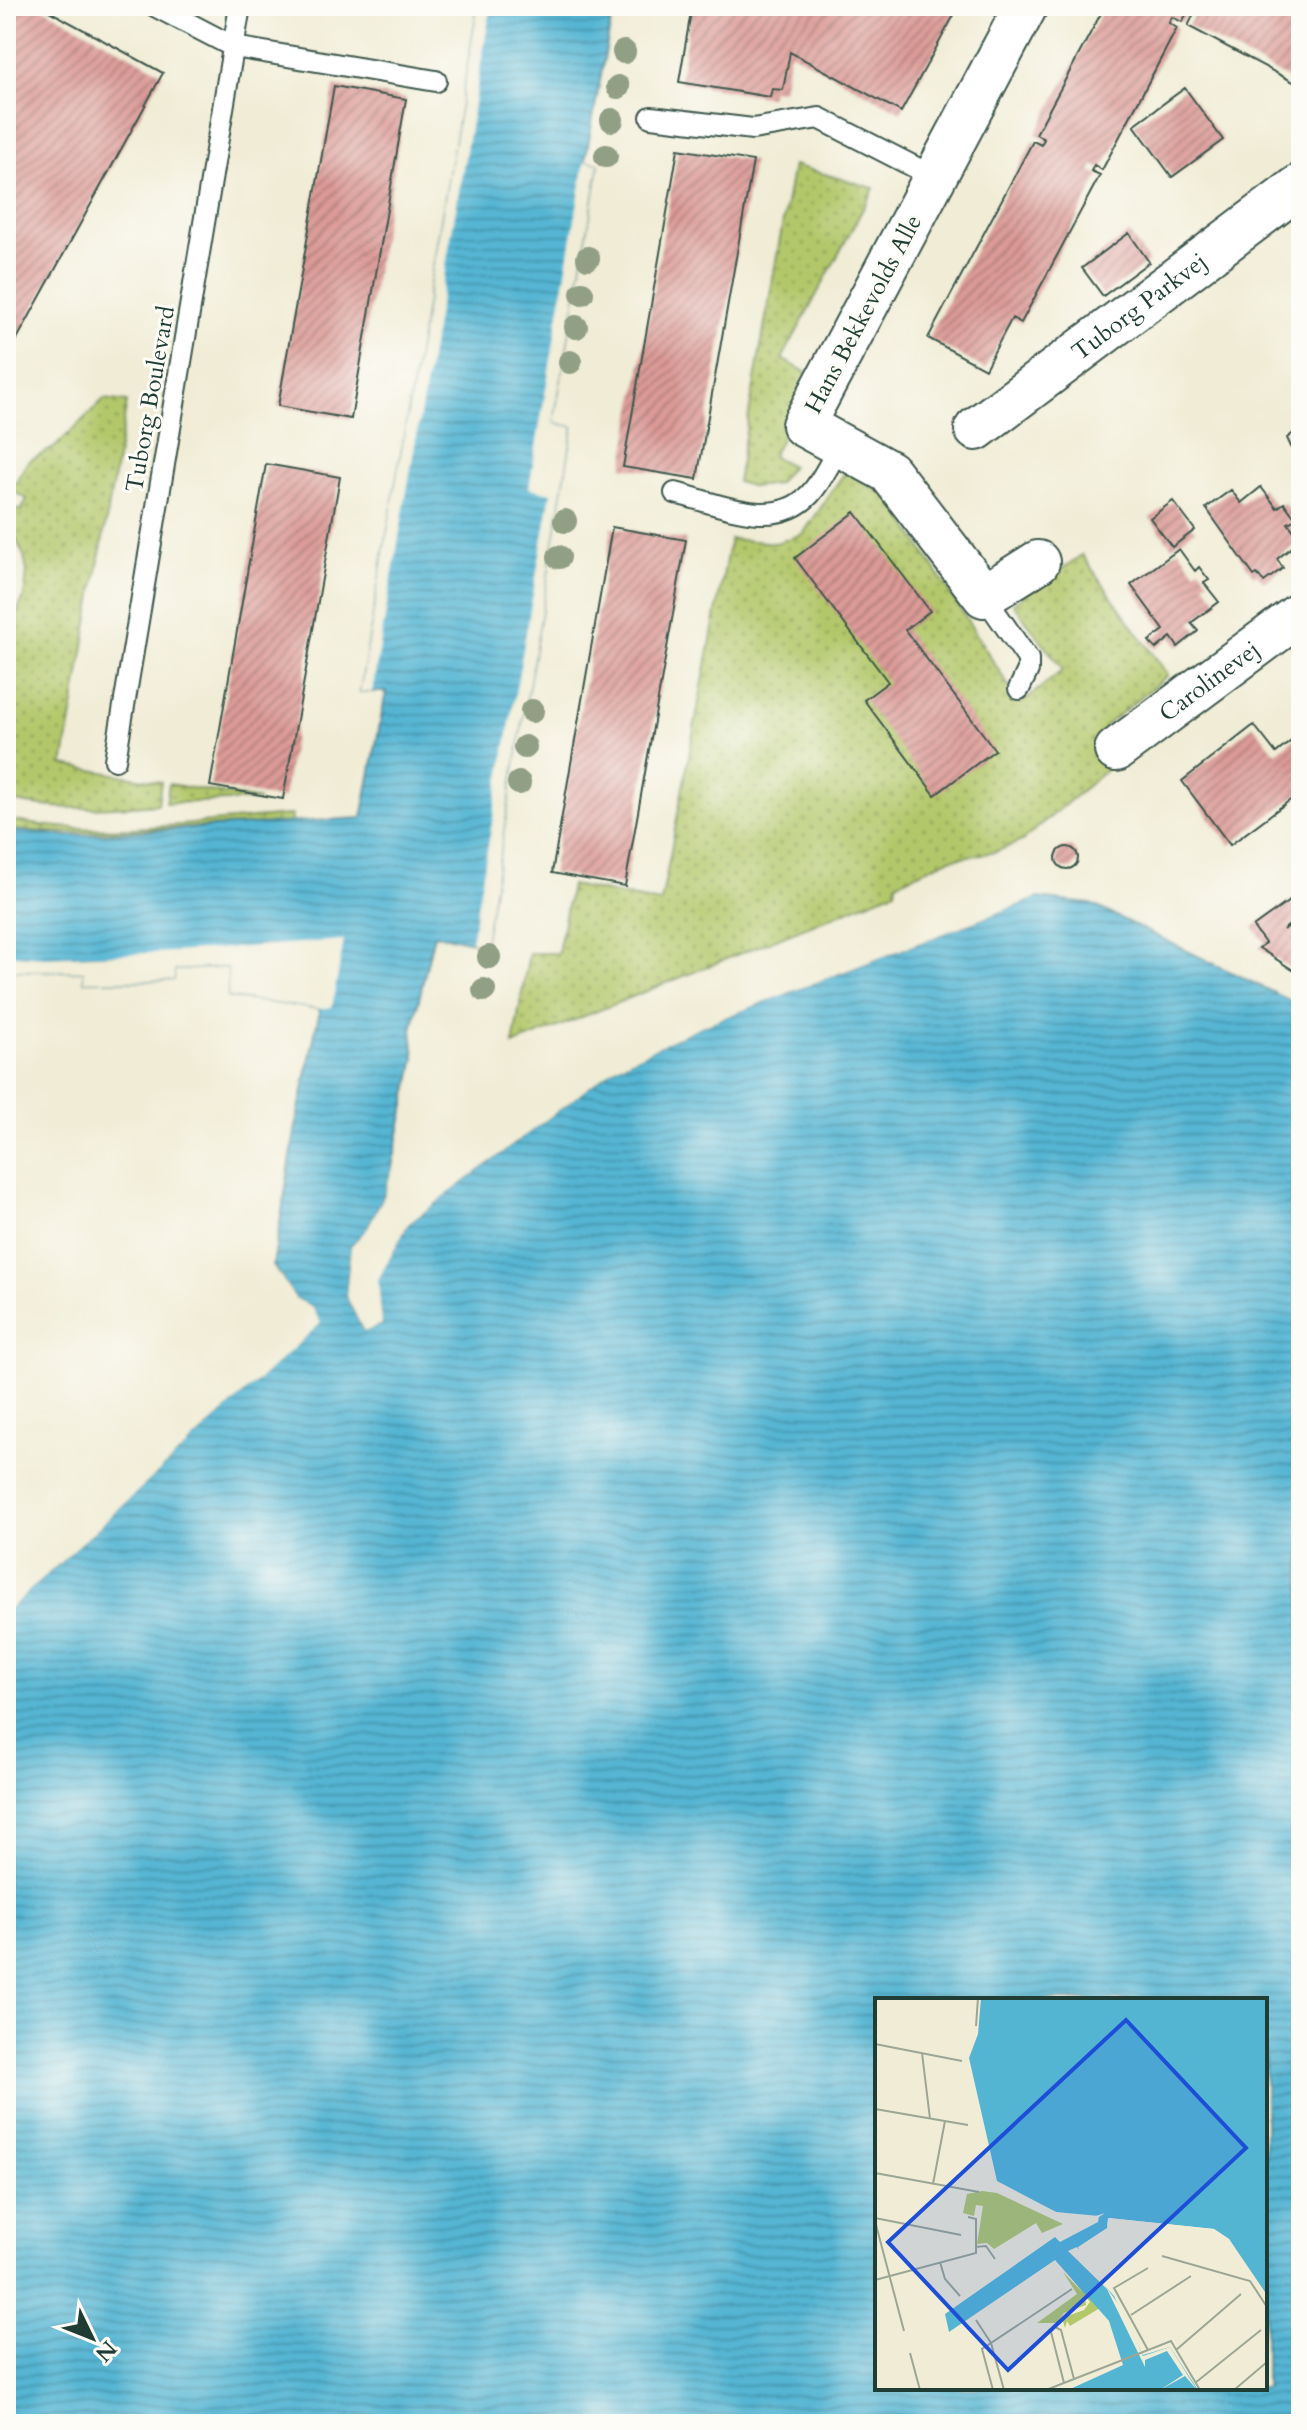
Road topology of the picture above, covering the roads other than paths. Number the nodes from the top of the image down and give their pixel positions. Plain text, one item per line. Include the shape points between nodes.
1 (155, 6) edge
2 (240, 6) edge
3 (1026, 6) edge
4 (234, 47) junction
5 (436, 81) dead end
6 (651, 117) dead end
7 (936, 178) junction
8 (1301, 185) edge
9 (976, 429) dead end
10 (840, 445) junction
11 (675, 493) dead end
12 (1038, 562) dead end
13 (984, 596) junction
14 (1301, 613) edge
15 (1019, 689) dead end
16 (1116, 750) dead end
17 (115, 760) dead end

1 - 4 lane
2 - 4 lane, Tuborg Boulevard
3 - 7 street, Hans Bekkevolds Alle
4 - 5 lane
4 - 17 lane, Tuborg Boulevard
6 - 7 lane via 753,129 819,118
7 - 10 street, Hans Bekkevolds Alle via 803,425
8 - 9 street, Tuborg Parkvej
10 - 11 lane via 812,493 790,512 771,515
10 - 13 street, Hans Bekkevolds Alle via 889,472
12 - 13 street
13 - 15 lane via 1028,659
14 - 16 street, Carolinevej

